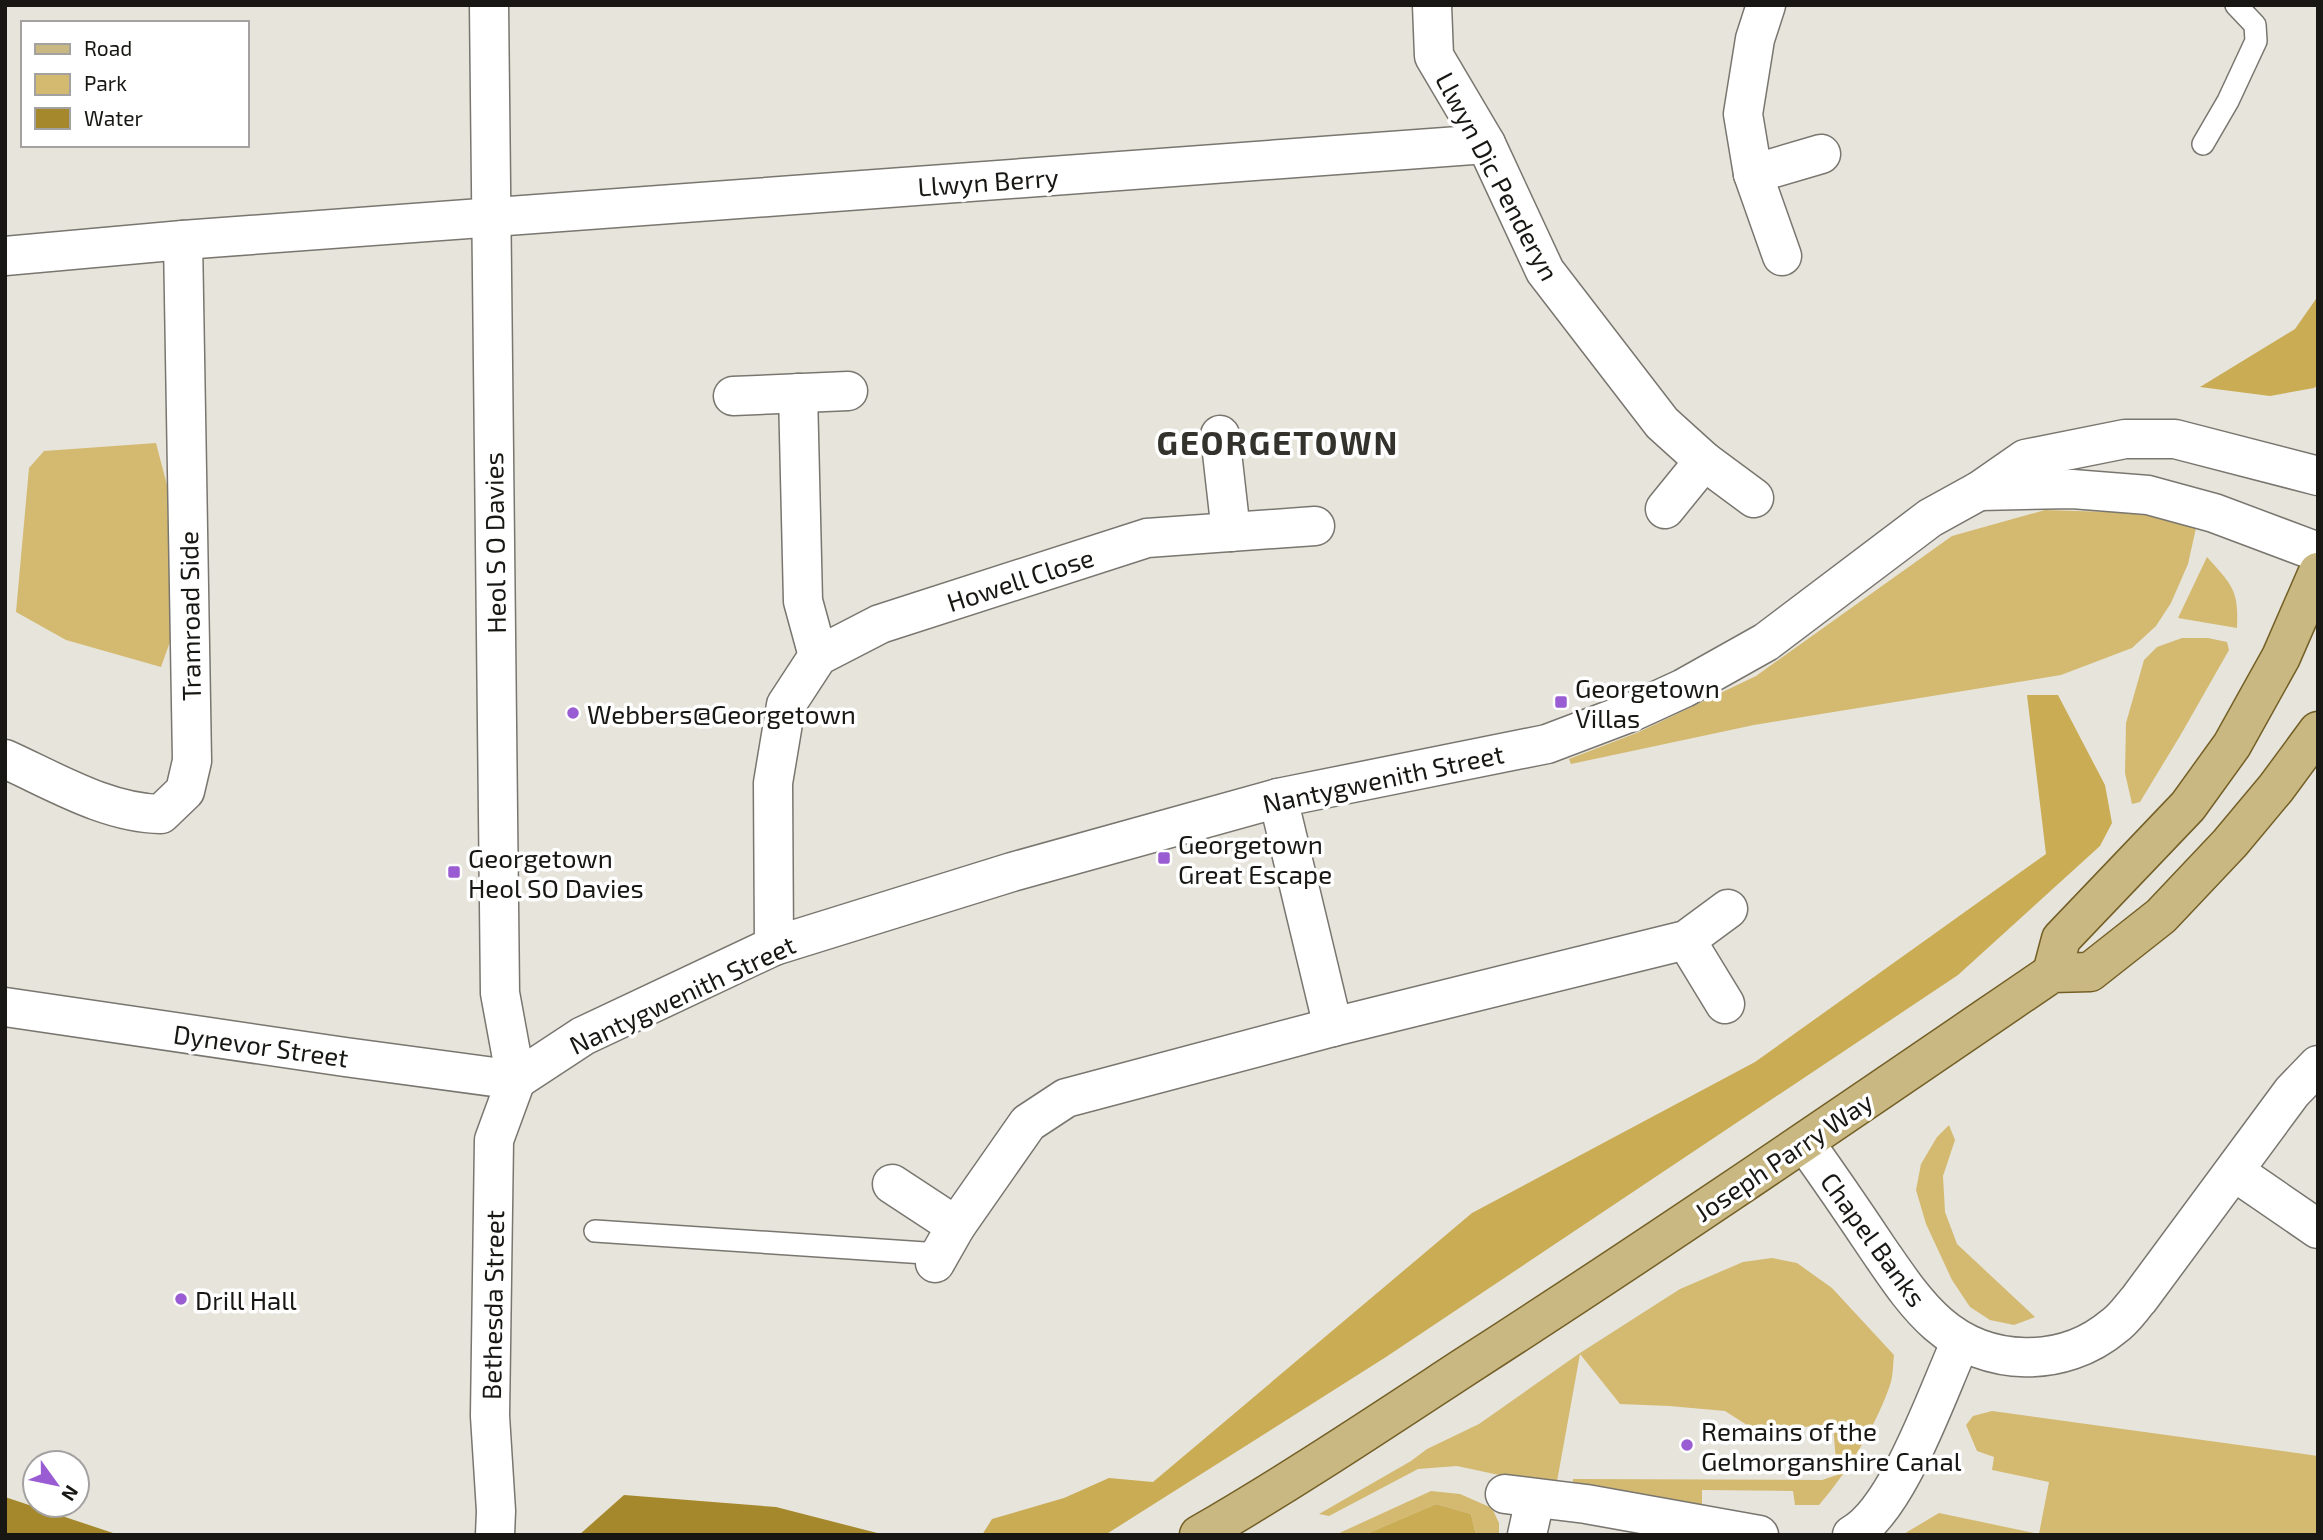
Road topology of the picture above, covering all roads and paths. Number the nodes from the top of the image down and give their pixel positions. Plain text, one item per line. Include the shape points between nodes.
1 (489, 5) edge
2 (1432, 5) edge
3 (1766, 5) edge
4 (2236, 5) edge
5 (1486, 144) junction
6 (2203, 144) dead end
7 (1821, 154) dead end
8 (1753, 174) junction
9 (490, 218) junction
10 (183, 240) junction
11 (5, 256) edge
12 (1782, 256) dead end
13 (848, 391) dead end
14 (798, 393) junction
15 (733, 396) dead end
16 (1220, 435) dead end
17 (1704, 461) junction
18 (2318, 476) edge
19 (1979, 491) junction
20 (1754, 498) dead end
21 (1665, 509) dead end
22 (1314, 526) dead end
23 (1231, 532) junction
24 (2318, 552) edge
25 (2318, 572) edge
26 (818, 656) junction
27 (2318, 732) edge
28 (5, 759) edge
29 (1278, 799) junction
30 (1727, 909) dead end
31 (1686, 940) junction
32 (774, 946) junction
33 (2052, 973) junction
34 (1725, 1003) dead end
35 (5, 1007) edge
36 (1333, 1027) junction
37 (2318, 1065) edge
38 (516, 1080) junction
39 (1805, 1143) junction
40 (2235, 1172) junction
41 (892, 1184) dead end
42 (2318, 1230) edge
43 (594, 1231) dead end
44 (944, 1248) junction
45 (1961, 1341) junction
46 (1522, 1509) edge
47 (495, 1523) edge
48 (1199, 1535) edge
49 (1759, 1535) edge
50 (1852, 1535) edge

1 - 9 street, Heol S O Davies
2 - 5 street, Llwyn Dic Penderyn via 1434,56
3 - 8 street via 1755,39 1743,114
4 - 6 lane via 2255,25 2256,41
5 - 9 street, Llwyn Berry
5 - 17 street, Llwyn Dic Penderyn via 1545,271 1662,423
7 - 8 street
8 - 12 street
9 - 10 street, Llwyn Berry
9 - 38 street, Heol S O Davies via 500,993
10 - 11 street, Llwyn Berry
10 - 28 street, Tramroad Side via 192,761 185,791 161,814 141,814 109,805
13 - 14 street
14 - 15 street
14 - 26 street via 803,601
16 - 23 street
17 - 20 street, Llwyn Dic Penderyn
17 - 21 street
18 - 19 street, Nantygwenith Street via 2175,439 2125,439 2025,459
19 - 24 street, Nantygwenith Street via 2072,489 2148,495 2214,513
19 - 29 street, Nantygwenith Street via 1930,518 1766,642 1634,711 1547,744
22 - 23 street, Howell Close
23 - 26 street, Howell Close via 1147,538 880,624
25 - 33 main road via 2281,657 2232,745 2188,806 2061,939
26 - 32 street, Howell Close via 786,705 773,783
27 - 33 main road via 2230,843 2161,916 2091,972
29 - 32 street, Nantygwenith Street via 1012,872
29 - 36 street
30 - 31 street
31 - 34 street
31 - 36 street
32 - 38 street, Nantygwenith Street via 583,1036
33 - 39 main road, Joseph Parry Way
35 - 38 street, Dynevor Street
36 - 44 street via 1066,1098 1028,1123
37 - 40 street, Chapel Banks via 2292,1092
38 - 47 street, Bethesda Street via 494,1140 490,1416
39 - 45 street, Chapel Banks via 1909,1293
39 - 48 main road, Joseph Parry Way via 1490,1351
40 - 42 street
40 - 45 street, Chapel Banks via 2139,1298 2115,1326 2092,1341 2059,1355 2029,1359 1992,1353
41 - 44 street
43 - 44 lane
45 - 50 street via 1885,1503
46 - 49 street via 1586,1504

